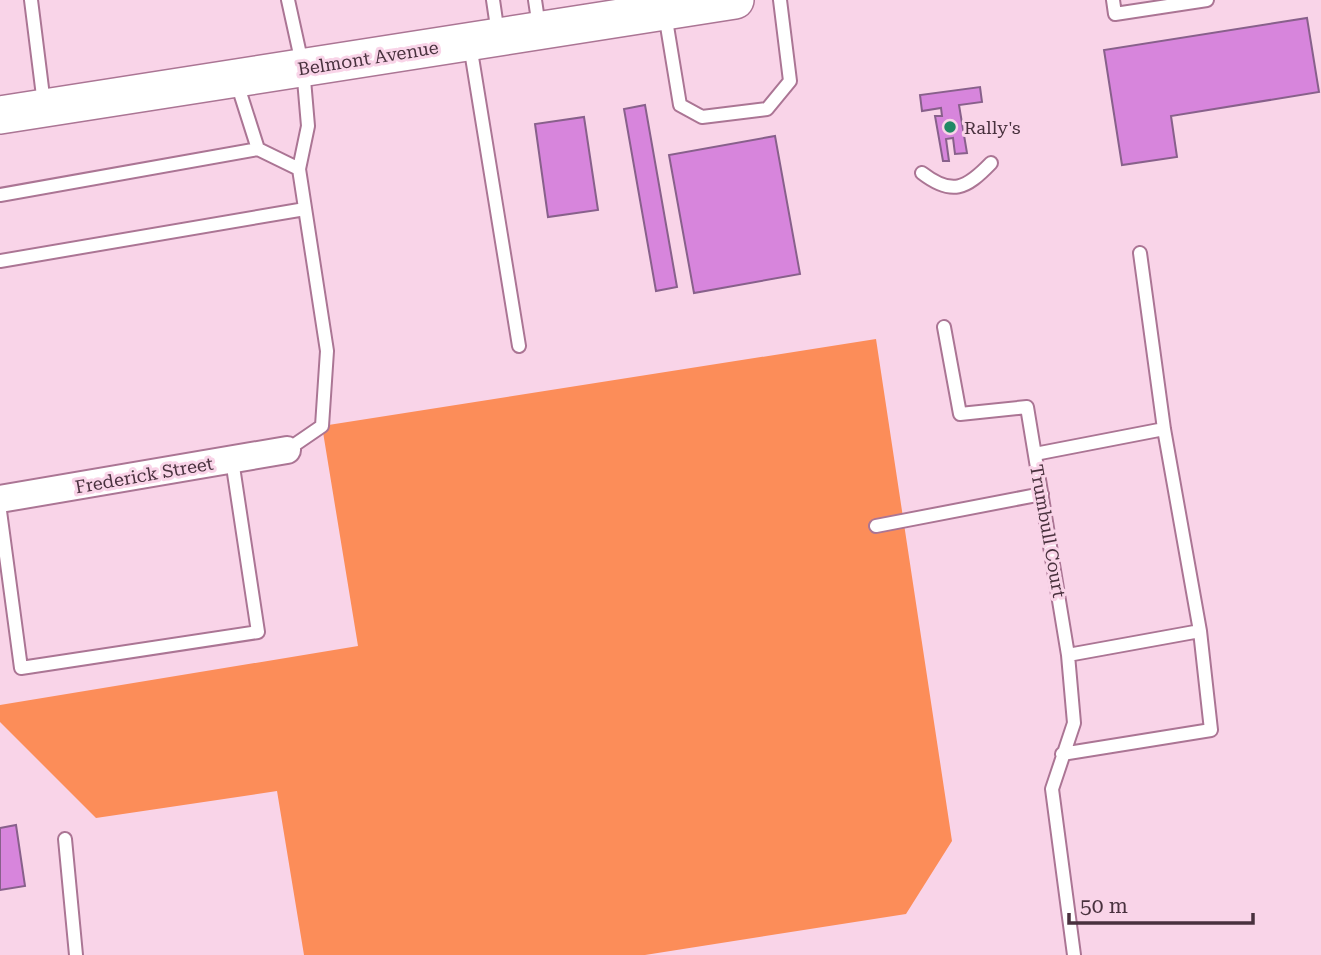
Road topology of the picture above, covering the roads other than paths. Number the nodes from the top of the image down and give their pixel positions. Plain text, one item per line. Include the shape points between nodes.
1 (31, 0) edge
2 (288, 0) edge
3 (493, 0) edge
4 (735, 0) edge
5 (780, 0) edge
6 (1113, 0) edge
7 (1207, 0) edge
8 (664, 11) junction
9 (537, 15) edge
10 (484, 39) junction
11 (303, 68) junction
12 (235, 78) junction
13 (45, 108) junction
14 (0, 115) edge
15 (258, 149) junction
16 (991, 163) dead end
17 (299, 169) junction
18 (922, 173) dead end
19 (0, 195) edge
20 (305, 209) junction
21 (1140, 253) dead end
22 (0, 261) edge
23 (944, 327) dead end
24 (519, 346) dead end
25 (1164, 429) junction
26 (287, 450) joint
27 (1035, 454) junction
28 (232, 460) junction
29 (1042, 494) junction
30 (0, 499) edge
31 (0, 511) edge
32 (876, 526) dead end
33 (1200, 631) junction
34 (1068, 655) junction
35 (1062, 754) junction
36 (65, 839) dead end
37 (76, 955) edge
38 (1074, 955) edge

1 - 13 lane
2 - 11 lane
3 - 10 lane
4 - 8 main road, Belmont Avenue
5 - 8 lane via 790,81 767,109 702,117 680,105
6 - 7 lane via 1115,14
8 - 9 main road, Belmont Avenue
9 - 10 main road, Belmont Avenue
10 - 11 main road, Belmont Avenue
10 - 24 lane
11 - 12 main road, Belmont Avenue
11 - 17 lane via 308,126
12 - 13 main road, Belmont Avenue
12 - 15 lane
13 - 14 main road, Belmont Avenue
15 - 17 lane
15 - 19 lane
16 - 18 lane via 975,180 950,188
17 - 20 lane
20 - 22 lane
20 - 26 lane via 327,352 322,426
21 - 25 lane
23 - 27 lane via 960,414 1027,407
25 - 27 lane, Trumbull Court
25 - 33 lane
26 - 28 street, Frederick Street
27 - 29 lane, Trumbull Court
28 - 30 street, Frederick Street
28 - 31 lane via 258,632 21,668
29 - 32 lane
29 - 34 lane, Trumbull Court
33 - 34 lane
33 - 35 lane via 1211,730
34 - 35 lane, Trumbull Court via 1074,723
35 - 38 lane, Trumbull Court via 1052,789
36 - 37 lane

